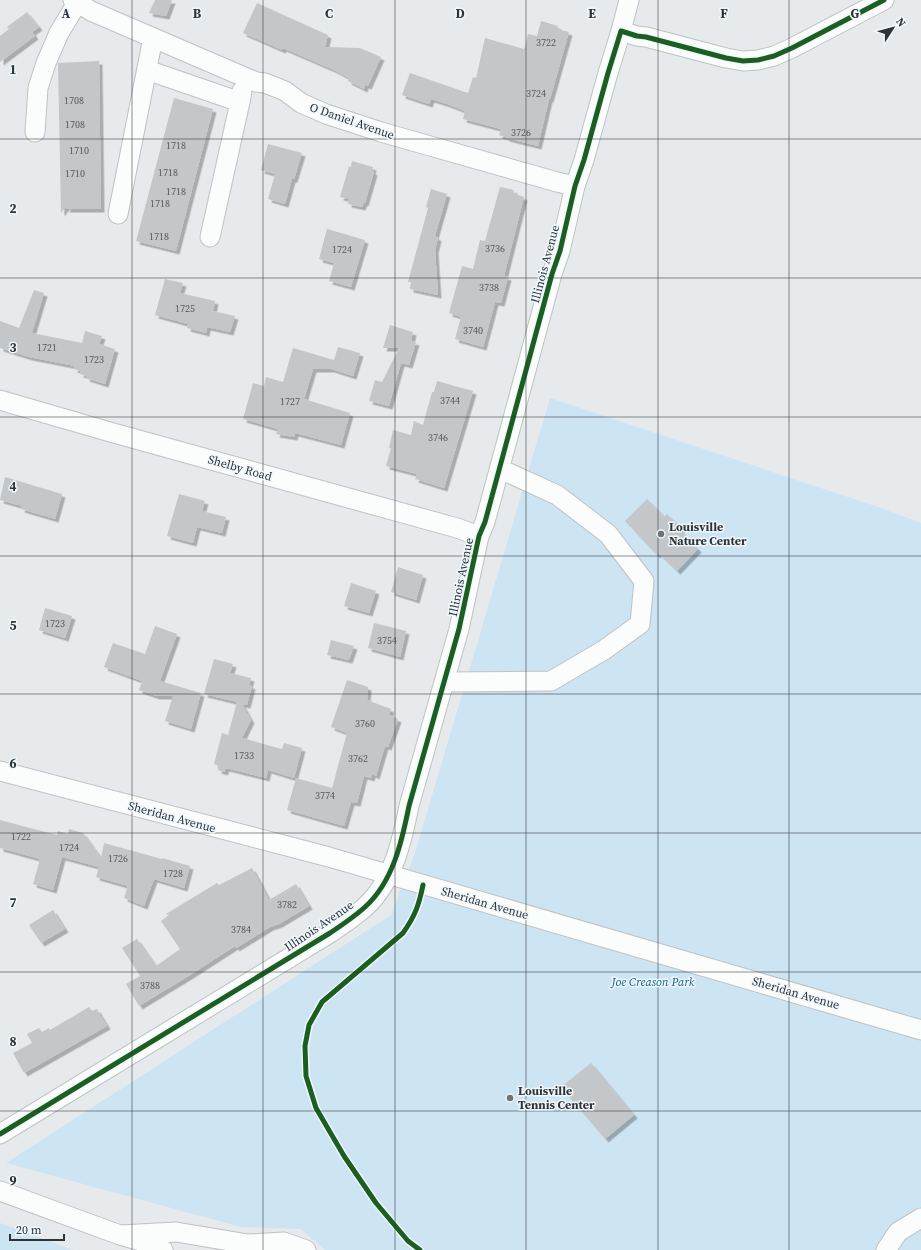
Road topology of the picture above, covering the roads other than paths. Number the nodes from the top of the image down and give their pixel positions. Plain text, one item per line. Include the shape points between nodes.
1 (629, 0) edge
2 (884, 0) edge
3 (75, 1) edge
4 (621, 31) junction
5 (153, 38) junction
6 (147, 70) junction
7 (244, 77) junction
8 (240, 102) junction
9 (35, 132) dead end
10 (575, 186) junction
11 (118, 214) dead end
12 (210, 237) dead end
13 (0, 400) edge
14 (500, 469) junction
15 (480, 536) junction
16 (444, 682) junction
17 (0, 771) edge
18 (388, 875) junction
19 (921, 1030) edge
20 (0, 1134) edge
21 (0, 1190) edge
22 (921, 1218) edge
23 (120, 1235) junction
24 (260, 1247) edge
25 (134, 1250) edge
26 (163, 1250) edge
27 (306, 1250) edge
28 (886, 1250) edge

1 - 4 street, Illinois Avenue
2 - 4 street via 792,48 758,60 726,58
3 - 5 street, O Daniel Avenue via 91,12
3 - 9 street via 46,63 38,88
4 - 10 street, Illinois Avenue
5 - 6 street
5 - 7 street, O Daniel Avenue
6 - 8 street
6 - 11 street
7 - 8 street
7 - 10 street, O Daniel Avenue via 285,91 301,103 326,114 381,132
8 - 12 street
10 - 14 street, Illinois Avenue via 560,251
13 - 15 street, Shelby Road
14 - 15 street, Illinois Avenue
14 - 16 street via 557,495 608,534 644,581 640,624 604,650 551,681
15 - 16 street, Illinois Avenue
16 - 18 street, Illinois Avenue via 404,829
17 - 18 street, Sheridan Avenue via 329,857
18 - 19 street, Sheridan Avenue
18 - 20 street, Illinois Avenue via 366,906 330,933
21 - 23 street
22 - 28 street via 898,1232
23 - 24 street via 176,1232
23 - 25 street
23 - 26 street
24 - 27 street via 284,1242

